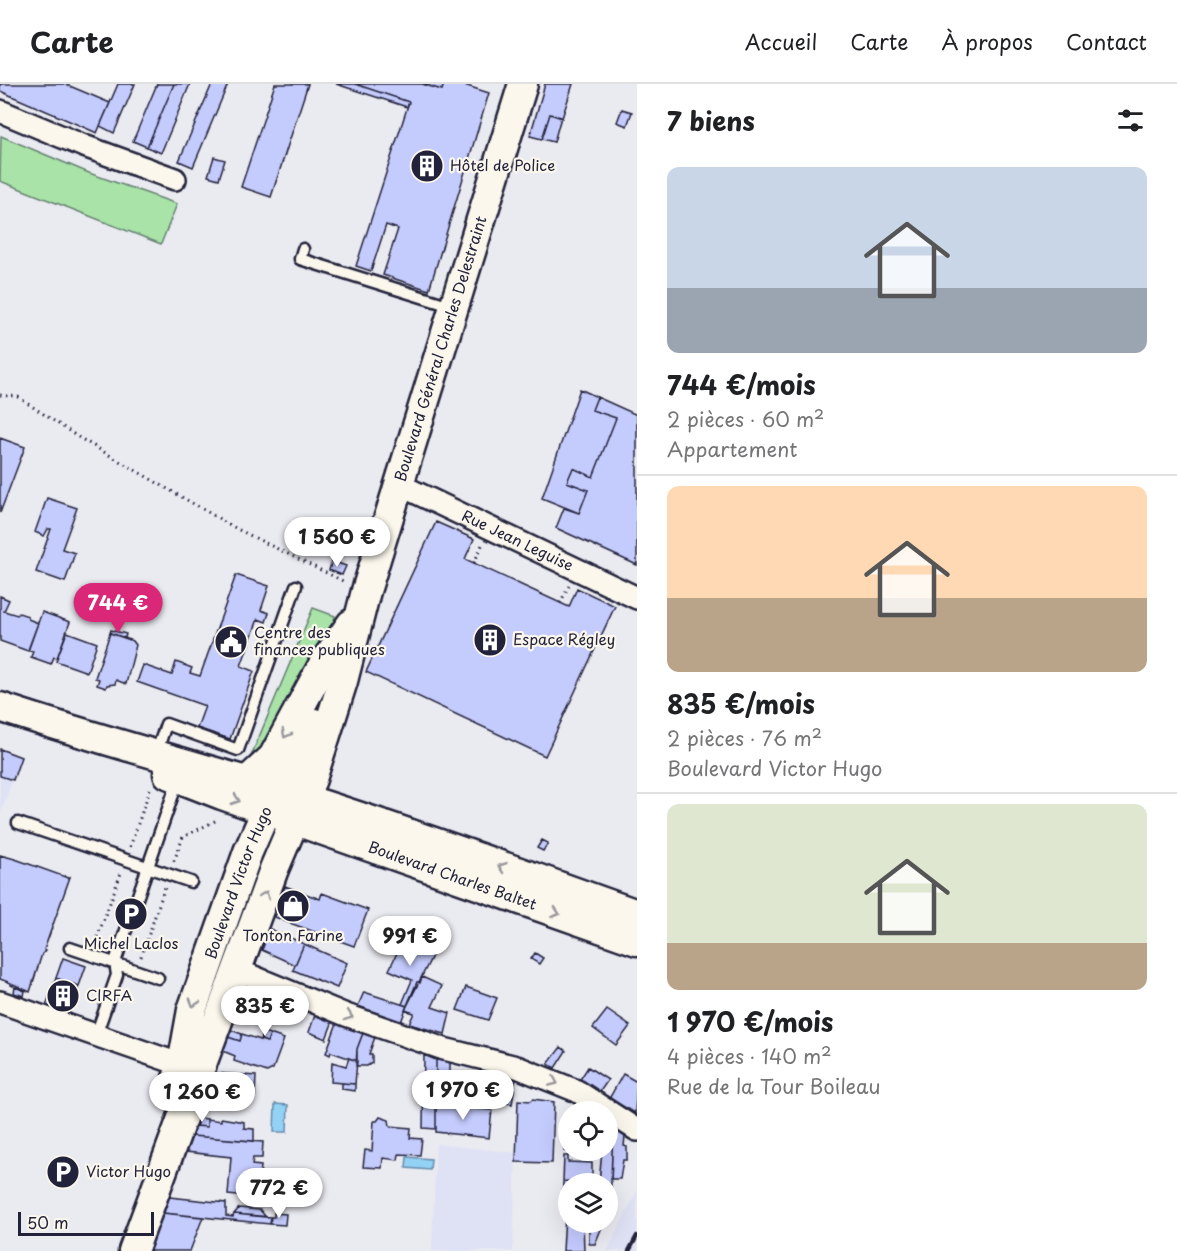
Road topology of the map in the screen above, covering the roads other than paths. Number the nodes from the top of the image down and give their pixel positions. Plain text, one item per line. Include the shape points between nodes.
1 (523, 84) edge
2 (0, 111) edge
3 (175, 179) dead end
4 (303, 249) dead end
5 (455, 307) junction
6 (400, 485) junction
7 (296, 586) dead end
8 (637, 598) edge
9 (363, 602) junction
10 (0, 707) edge
11 (68, 729) junction
12 (156, 754) junction
13 (179, 778) junction
14 (247, 781) junction
15 (286, 805) junction
16 (18, 823) dead end
17 (148, 868) junction
18 (191, 882) dead end
19 (637, 914) edge
20 (637, 941) edge
21 (70, 948) dead end
22 (115, 963) junction
23 (237, 969) junction
24 (158, 978) dead end
25 (0, 1002) edge
26 (96, 1035) junction
27 (182, 1065) junction
28 (637, 1130) edge
29 (113, 1251) edge
30 (133, 1251) edge

1 - 5 street, Boulevard Général Charles Delestraint
2 - 3 street via 84,147
4 - 5 lane via 300,259
5 - 6 street, Boulevard Général Charles Delestraint
6 - 8 street, Rue Jean Leguise
6 - 9 street, Boulevard Général Charles Delestraint
7 - 12 lane via 238,750 166,724
9 -> 14 street, Boulevard Général Charles Delestraint via 324,661 273,757
9 - 15 street, Boulevard Général Charles Delestraint via 291,773
10 - 11 street
11 - 12 street
11 - 13 street
12 - 14 street
13 -> 15 street
13 - 17 lane
14 - 15 street
19 -> 15 street, Boulevard Charles Baltet
15 -> 20 street, Boulevard Charles Baltet
23 -> 15 street, Boulevard Victor Hugo
15 -> 27 street, Boulevard Victor Hugo via 248,852 192,1010
16 - 17 lane
17 - 18 lane
17 - 22 lane
21 - 22 lane
22 - 24 lane
22 - 26 lane via 117,975
23 -> 28 street via 346,1015 444,1049 517,1067 577,1091
23 - 30 street, Boulevard Victor Hugo
25 - 26 street
26 - 27 street
27 - 29 street, Boulevard Victor Hugo

